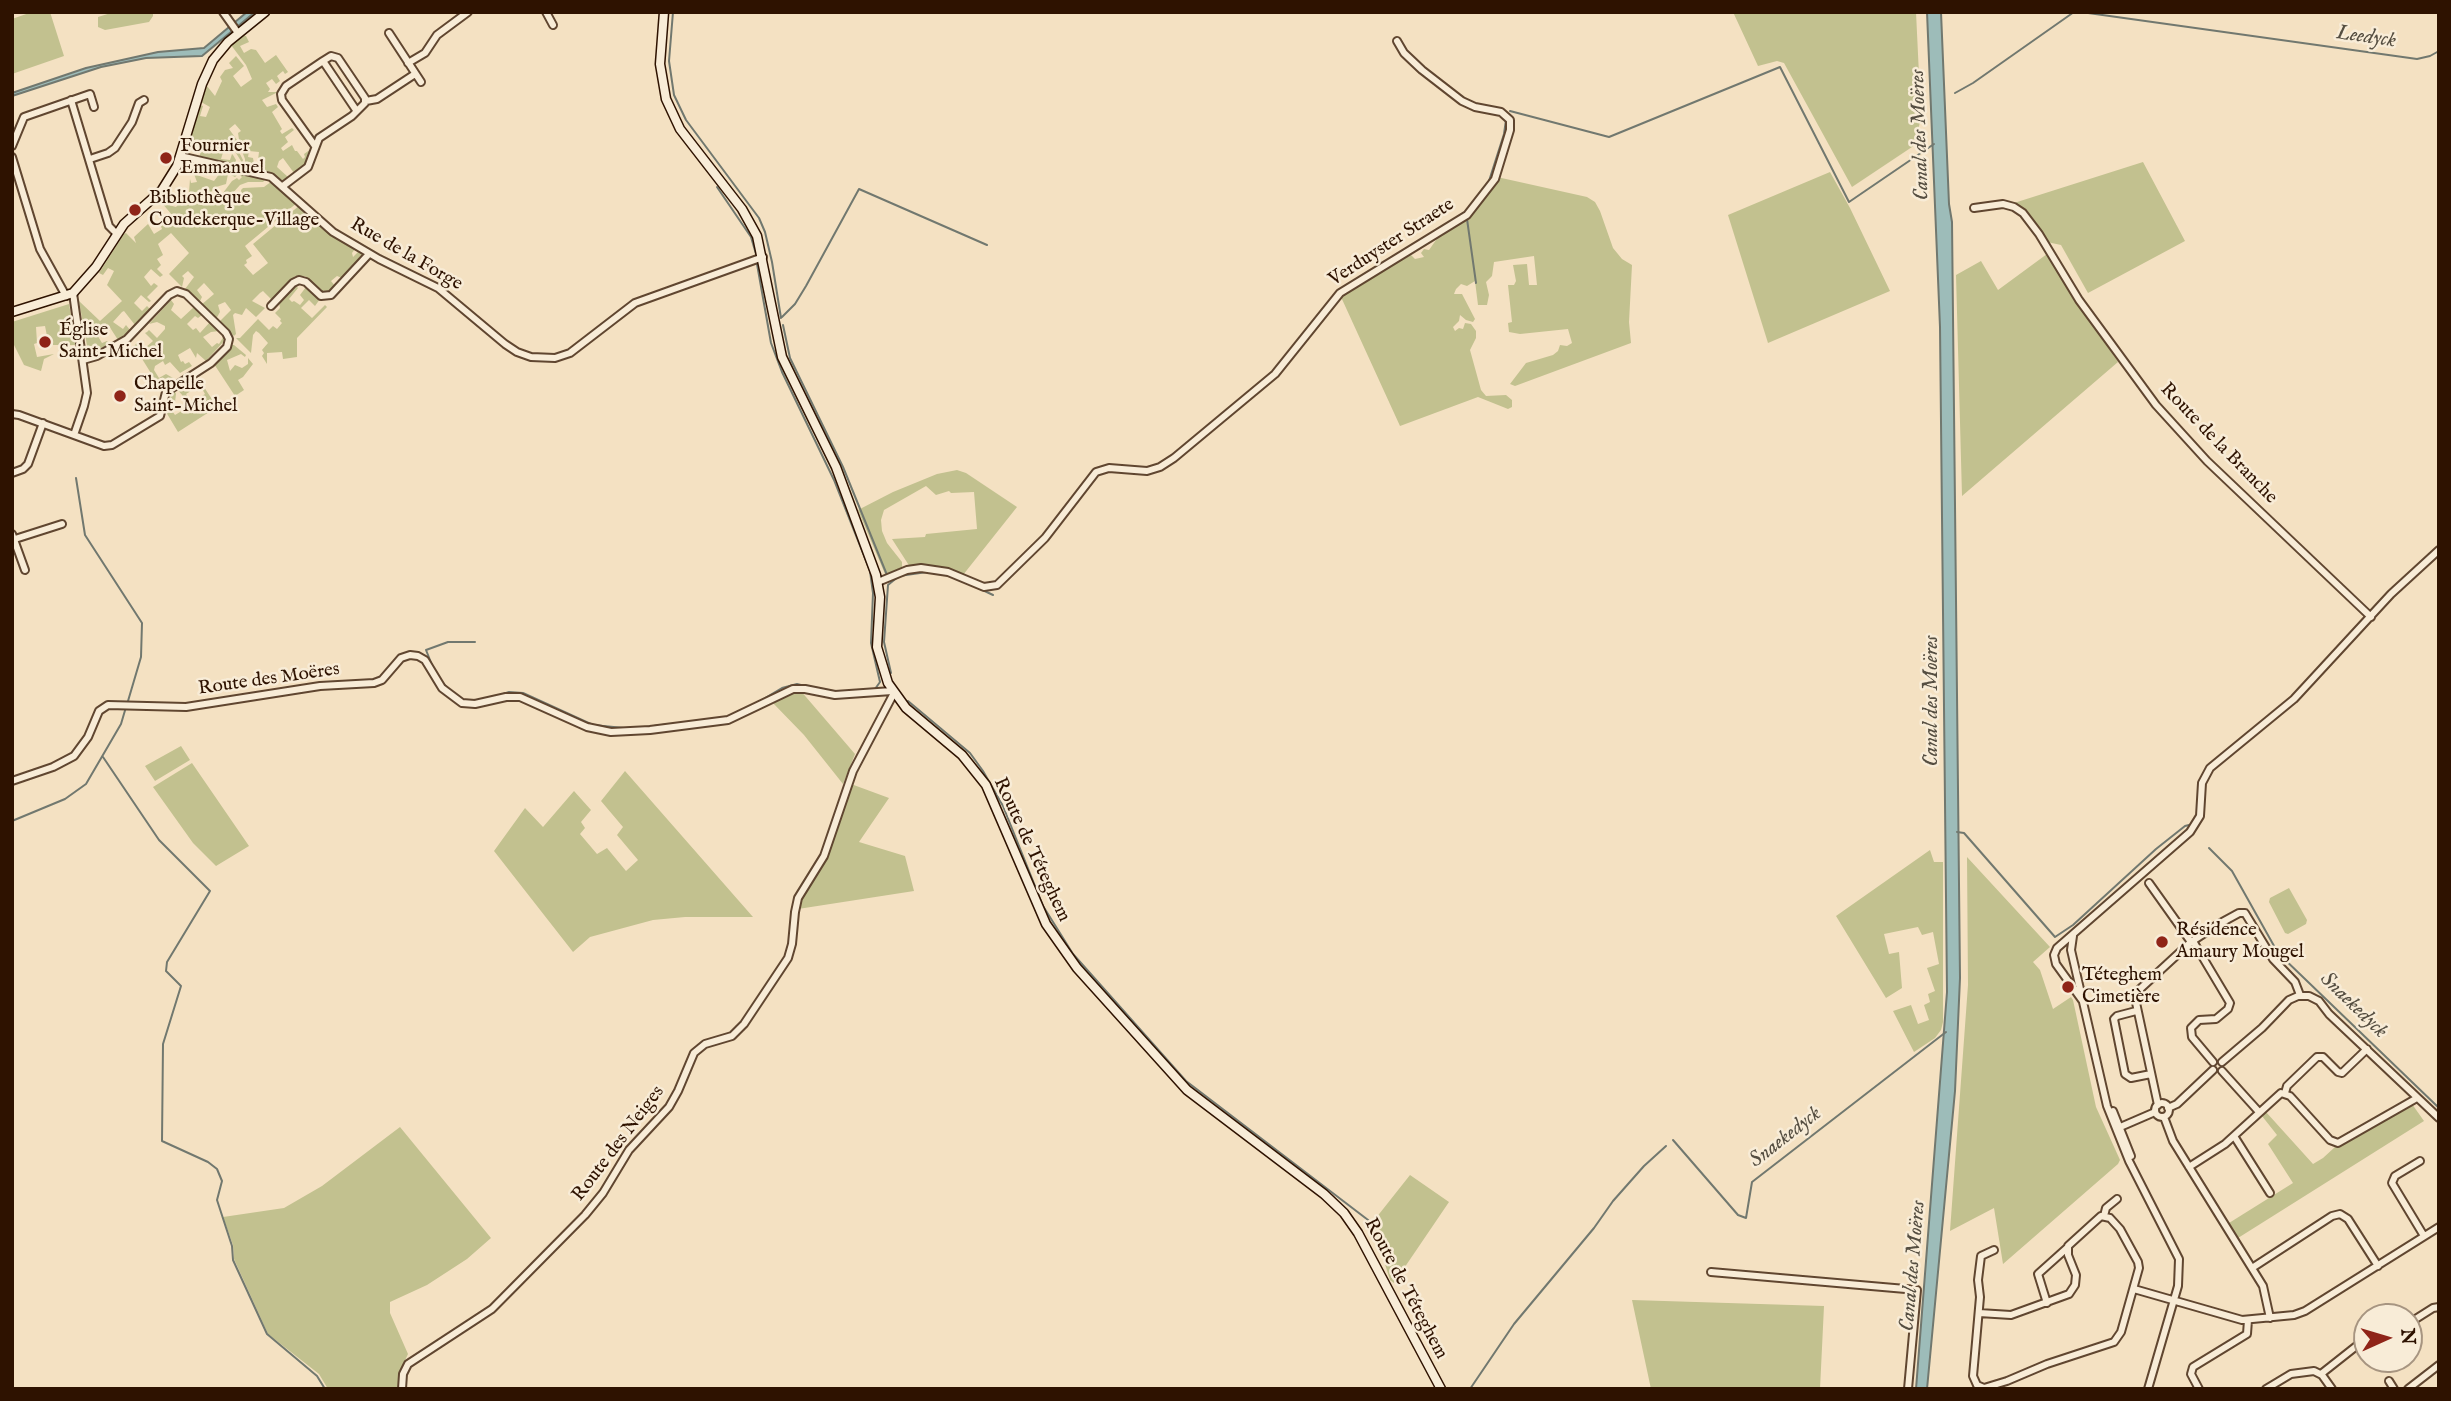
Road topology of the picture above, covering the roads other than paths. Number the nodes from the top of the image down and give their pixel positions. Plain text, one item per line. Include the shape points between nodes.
1 (223, 12) edge
2 (265, 12) edge
3 (468, 12) edge
4 (547, 12) edge
5 (664, 12) edge
6 (553, 25) dead end
7 (237, 32) junction
8 (389, 33) dead end
9 (1397, 41) dead end
10 (323, 61) junction
11 (408, 63) junction
12 (415, 74) junction
13 (421, 82) dead end
14 (71, 100) junction
15 (144, 100) dead end
16 (366, 101) junction
17 (94, 107) dead end
18 (356, 110) junction
19 (12, 146) edge
20 (315, 146) junction
21 (180, 156) junction
22 (12, 157) edge
23 (90, 159) junction
24 (284, 186) junction
25 (1974, 208) dead end
26 (117, 234) junction
27 (369, 254) junction
28 (763, 257) junction
29 (69, 295) junction
30 (271, 306) dead end
31 (12, 312) edge
32 (83, 360) junction
33 (12, 414) edge
34 (43, 424) junction
35 (74, 435) junction
36 (12, 473) edge
37 (62, 524) dead end
38 (13, 537) edge
39 (2439, 550) edge
40 (25, 570) dead end
41 (878, 582) junction
42 (2371, 617) junction
43 (893, 692) junction
44 (12, 781) edge
45 (2149, 883) dead end
46 (2078, 929) junction
47 (2192, 942) junction
48 (2054, 958) junction
49 (2073, 958) junction
50 (2300, 995) junction
51 (2082, 1000) junction
52 (2136, 1011) junction
53 (2367, 1048) junction
54 (2213, 1062) junction
55 (2222, 1062) junction
56 (2213, 1070) junction
57 (2222, 1071) junction
58 (2151, 1074) junction
59 (2285, 1093) junction
60 (2417, 1098) junction
61 (2168, 1108) junction
62 (2157, 1109) junction
63 (2259, 1112) junction
64 (2164, 1116) junction
65 (2439, 1118) edge
66 (2118, 1128) junction
67 (2234, 1136) junction
68 (2420, 1161) dead end
69 (2189, 1167) junction
70 (2270, 1193) dead end
71 (2117, 1199) dead end
72 (2104, 1216) junction
73 (2439, 1227) edge
74 (2424, 1236) junction
75 (2067, 1248) junction
76 (1994, 1250) dead end
77 (2378, 1266) junction
78 (2252, 1268) junction
79 (1712, 1272) dead end
80 (2134, 1289) junction
81 (2174, 1300) junction
82 (2047, 1303) junction
83 (2439, 1307) edge
84 (1979, 1313) junction
85 (2423, 1314) edge
86 (2270, 1318) junction
87 (2248, 1320) junction
88 (2353, 1349) edge
89 (2439, 1365) edge
90 (2321, 1374) junction
91 (2389, 1381) dead end
92 (402, 1389) edge
93 (1441, 1389) edge
94 (1908, 1389) edge
95 (2148, 1389) edge
96 (2199, 1389) edge
97 (2266, 1389) edge
98 (2332, 1389) edge
99 (2395, 1389) edge
100 (2408, 1389) edge

1 - 7 street
2 - 7 main road
3 - 11 street
4 - 6 street
5 - 28 main road, Route de Téteghem via 660,69 670,110 745,213
7 - 21 main road via 209,68
8 - 11 street
9 - 41 street, Verduyster Straete via 1422,70 1462,101 1501,111 1510,120 1493,182 1465,217 1340,293 1275,374 1174,458 1147,471 1109,468 1094,474 1047,535 997,585 984,587 952,573 921,568
10 - 16 street via 337,56
10 - 18 street
10 - 20 street via 281,94
11 - 12 street
12 - 13 street
12 - 16 street via 377,99
14 - 17 street via 90,94
14 - 19 street via 23,118
14 - 23 street
15 - 23 street via 115,148
16 - 18 street
18 - 20 street
20 - 24 street via 308,167
21 - 24 street, Rue de la Forge via 265,175
21 - 26 main road via 166,186
22 - 29 street via 40,249
23 - 26 street via 109,226
24 - 27 street, Rue de la Forge via 327,227
25 - 42 street, Route de la Branche via 2003,204 2023,213 2156,405
26 - 29 main road via 96,267
27 - 28 street, Rue de la Forge via 442,290 515,351 545,358 577,349 640,301
27 - 30 street via 331,295 320,295 299,280
28 - 41 main road, Route de Téteghem via 782,357 838,472
29 - 31 main road
29 - 32 street
32 - 35 street via 86,399
32 - 35 street via 126,340 177,291 186,294 229,339 211,363 167,390 159,417 111,446
33 - 34 street
34 - 35 street
34 - 36 street via 28,464
37 - 38 street
38 - 40 street
39 - 42 street
41 - 43 main road, Route de Téteghem via 877,651
42 - 46 street via 2294,699 2207,771 2201,813 2190,832
43 - 44 street, Route des Moëres via 835,695 796,688 729,720 615,732 587,727 523,698 463,703 442,688 425,660 413,655 401,658 374,683 320,686 191,707 108,705 101,709 84,744 67,760
43 - 92 street, Route des Neiges via 853,771 824,856 798,898 787,962 744,1024 729,1038 696,1050 669,1107 631,1147 586,1215 495,1306 408,1364
43 - 93 main road, Route de Téteghem via 962,755 986,785 1046,924 1077,968 1191,1094 1345,1213
45 - 47 street
46 - 48 street via 2057,948
46 - 49 street via 2071,943
47 - 50 street via 2245,913
47 - 52 street via 2139,991
47 - 54 street via 2230,1003 2216,1020 2197,1020 2190,1028 2193,1039
48 - 49 street via 2064,953
48 - 51 street
49 - 51 street
50 - 53 street via 2318,1000
50 - 55 street via 2287,1001
51 - 66 street via 2104,1098
52 - 58 street
52 - 58 street via 2114,1019 2125,1074 2131,1078
53 - 59 street via 2342,1073 2317,1057
53 - 60 street
54 - 55 street
54 - 56 street
55 - 57 street
56 - 57 street
56 - 61 street
57 - 63 street
58 - 62 street
59 - 60 street via 2338,1143
59 - 63 street
60 - 65 street
61 - 62 street via 2164,1104
61 - 64 street
62 - 64 street via 2159,1116
62 - 66 street
63 - 67 street
64 - 69 street
66 - 81 street via 2178,1256 2180,1275
67 - 69 street
67 - 70 street
68 - 74 street via 2392,1181
69 - 78 street
71 - 72 street
72 - 75 street
72 - 80 street via 2120,1229 2138,1262
73 - 74 street
74 - 77 street
75 - 82 street via 2038,1274
75 - 82 street via 2076,1270 2075,1285 2065,1296
76 - 84 street via 1980,1258
77 - 78 street via 2348,1219 2340,1214
77 - 86 street via 2304,1312
78 - 86 street via 2265,1291
79 - 94 street via 1917,1290
80 - 81 street
80 - 84 street via 2120,1335 2113,1343 1986,1388 1977,1385 1973,1376
81 - 87 street
81 - 95 street
82 - 84 street via 2009,1315
83 - 85 street
86 - 87 street
87 - 96 street via 2246,1334 2193,1367 2191,1374
88 - 90 street
89 - 100 street
90 - 97 street via 2293,1374
90 - 98 street
91 - 99 street

